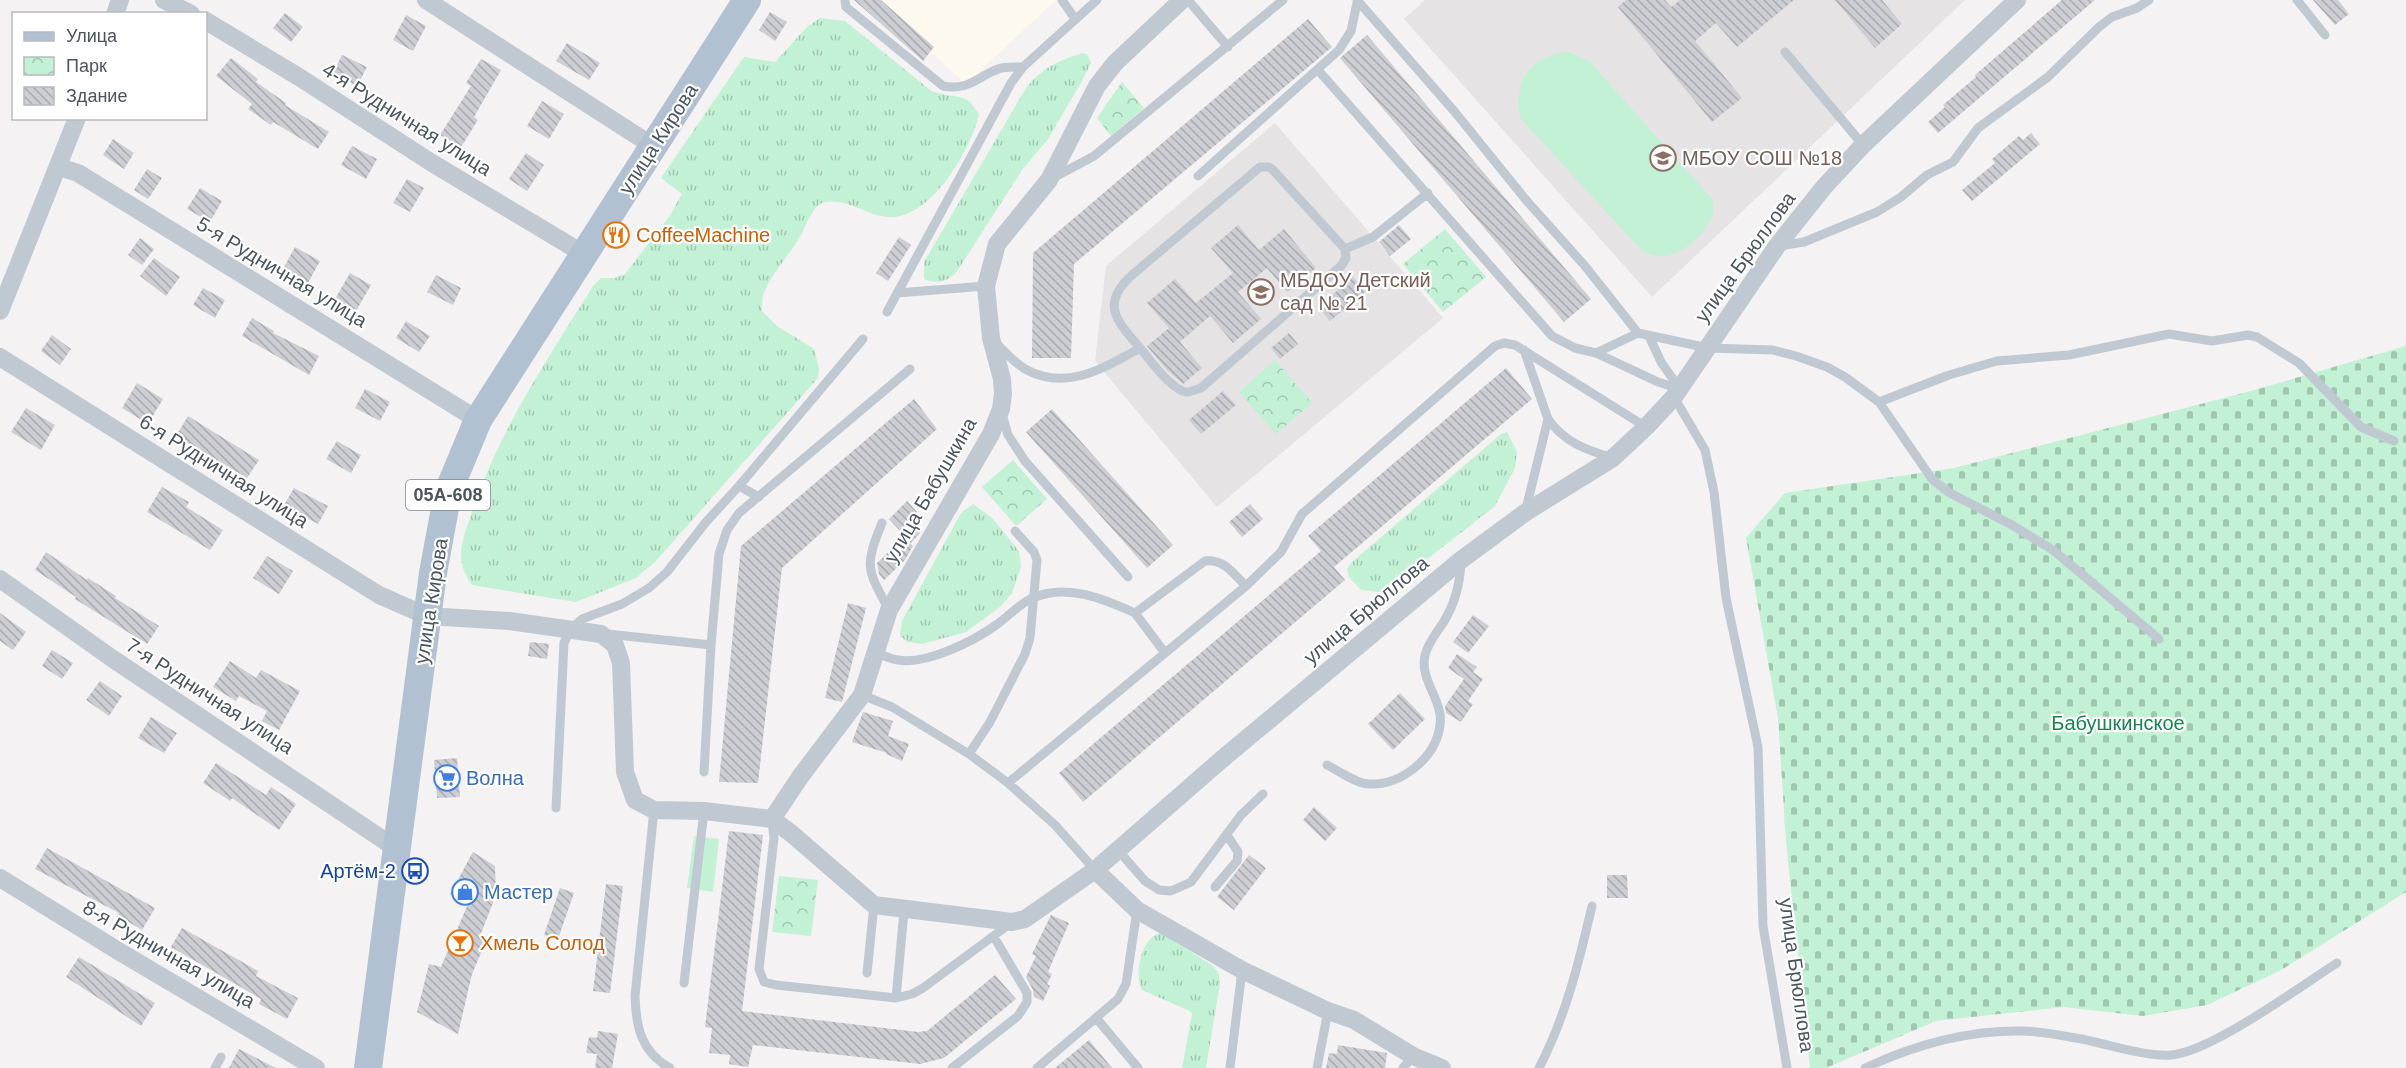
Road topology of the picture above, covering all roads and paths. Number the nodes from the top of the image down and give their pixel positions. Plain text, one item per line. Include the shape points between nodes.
1 (164, 0) edge
2 (426, 0) edge
3 (747, 0) edge
4 (845, 0) edge
5 (1062, 0) edge
6 (1097, 0) edge
7 (1182, 0) edge
8 (1188, 0) edge
9 (1283, 0) edge
10 (2018, 0) edge
11 (2149, 0) edge
12 (2297, 0) edge
13 (1357, 1) edge
14 (187, 12) edge
15 (1076, 19) junction
16 (207, 22) edge
17 (2325, 35) dead end
18 (1228, 47) junction
19 (1785, 52) dead end
20 (1023, 67) junction
21 (1318, 70) junction
22 (76, 120) edge
23 (1863, 145) junction
24 (653, 146) junction
25 (59, 167) junction
26 (1198, 176) dead end
27 (1049, 180) junction
28 (1428, 193) junction
29 (1777, 246) junction
30 (1346, 249) junction
31 (586, 251) junction
32 (986, 286) junction
33 (897, 293) junction
34 (0, 311) edge
35 (887, 312) dead end
36 (1638, 333) junction
37 (1649, 336) junction
38 (991, 338) junction
39 (863, 339) dead end
40 (1140, 348) junction
41 (1708, 348) junction
42 (1524, 349) junction
43 (1596, 353) junction
44 (0, 357) edge
45 (909, 369) dead end
46 (1677, 393) junction
47 (1879, 402) junction
48 (1000, 409) junction
49 (1548, 419) junction
50 (478, 420) junction
51 (1646, 427) junction
52 (2394, 441) dead end
53 (1613, 458) junction
54 (739, 486) junction
55 (759, 497) junction
56 (1526, 512) junction
57 (882, 523) dead end
58 (1015, 531) dead end
59 (1461, 560) junction
60 (1128, 577) dead end
61 (0, 579) edge
62 (1246, 586) junction
63 (1032, 598) junction
64 (889, 610) junction
65 (1135, 613) junction
66 (428, 616) junction
67 (571, 629) junction
68 (601, 634) junction
69 (2159, 639) dead end
70 (711, 645) junction
71 (876, 652) junction
72 (1165, 653) junction
73 (862, 695) junction
74 (969, 754) junction
75 (1327, 765) dead end
76 (704, 772) dead end
77 (1008, 783) junction
78 (1263, 794) dead end
79 (556, 808) dead end
80 (654, 810) junction
81 (704, 811) junction
82 (772, 819) junction
83 (1227, 835) junction
84 (397, 849) junction
85 (1117, 849) junction
86 (1095, 870) junction
87 (0, 878) edge
88 (1215, 887) dead end
89 (874, 905) junction
90 (1592, 906) dead end
91 (1137, 910) junction
92 (904, 911) junction
93 (1012, 922) junction
94 (994, 937) junction
95 (2337, 963) dead end
96 (1242, 970) junction
97 (867, 973) dead end
98 (684, 983) dead end
99 (896, 998) junction
100 (1328, 1011) junction
101 (1097, 1019) junction
102 (221, 1058) dead end
103 (1408, 1062) edge
104 (1437, 1067) edge
105 (215, 1068) edge
106 (316, 1068) edge
107 (368, 1068) edge
108 (669, 1068) edge
109 (951, 1068) edge
110 (1037, 1068) edge
111 (1138, 1068) edge
112 (1230, 1068) edge
113 (1317, 1068) edge
114 (1539, 1068) edge
115 (1787, 1068) edge
116 (1865, 1068) edge

1 - 14 street
2 - 24 street
3 - 24 main road, улица Кирова / 05А-608
4 - 20 lane via 846,7 943,86 956,89 1001,68
5 - 15 lane
6 - 15 lane
7 - 27 street, улица Бабушкина via 1115,63 1097,86
8 - 18 lane
9 - 18 lane
10 - 23 street, улица Брюллова
11 - 29 lane via 2099,27 2048,77 1978,128 1953,162 1927,175 1877,212 1804,242
12 - 17 lane
13 - 21 lane via 1346,42
13 - 36 lane
15 - 20 lane
16 - 31 street, 4-я Рудничная улица via 432,164
18 - 27 lane via 1094,156
19 - 23 lane
20 - 33 lane
21 - 26 lane
21 - 28 lane
22 - 25 street
23 - 29 street, улица Брюллова
24 - 31 main road, улица Кирова / 05А-608
25 - 34 street
25 - 50 street, 5-я Рудничная улица via 78,173
27 - 32 street, улица Бабушкина via 997,244
28 - 30 lane via 1373,237
28 - 43 lane via 1544,330 1567,345
29 - 41 street, улица Брюллова
30 - 40 lane via 1341,267 1201,388 1185,392 1173,386
30 - 40 lane via 1273,170 1260,167 1120,288 1114,308 1117,321
31 - 50 main road, улица Кирова / 05А-608
32 - 33 lane
32 - 38 street, улица Бабушкина
33 - 35 lane
36 - 37 lane
36 - 43 lane
37 - 41 lane
37 - 46 lane
38 - 40 lane via 1024,368 1060,378 1088,375
38 - 48 street, улица Бабушкина via 1002,379
39 - 54 lane
41 - 46 street, улица Брюллова
41 - 47 lane via 1754,348 1796,356 1845,376
42 - 49 lane
42 - 51 lane
42 - 62 lane via 1504,343 1495,346 1302,514 1281,552
43 - 46 lane
44 - 66 street, 6-я Рудничная улица via 379,595
45 - 55 lane
46 - 51 street, улица Брюллова
46 - 115 lane, улица Брюллова via 1705,450 1714,492 1726,598 1758,747 1763,926
47 - 52 lane via 1996,361 2069,355 2169,334 2212,341 2248,335 2299,363 2361,427
47 - 69 lane via 1932,478 1948,492 2054,550
48 - 60 lane via 1008,435 1025,461
48 - 64 street, улица Бабушкина via 991,434
49 - 53 lane via 1569,441
49 - 56 lane
50 - 66 main road, улица Кирова / 05А-608 via 448,492
51 - 53 street, улица Брюллова
53 - 56 street, улица Брюллова
54 - 55 lane
54 - 67 lane via 649,588 622,604 582,619
55 - 70 lane via 739,513 718,554
56 - 59 street, улица Брюллова
57 - 64 lane via 871,549 869,569
58 - 63 lane via 1037,560
59 - 75 lane via 1454,603 1425,657 1441,725 1432,749 1404,775 1385,783 1366,784
59 - 85 street, улица Брюллова
61 - 84 street, 7-я Рудничная улица
62 - 65 lane via 1223,563 1205,561
62 - 72 lane
63 - 65 lane via 1067,593 1091,595
63 - 71 lane via 968,642 929,657 899,660
63 - 74 lane via 1030,638 1019,668
64 - 71 street, улица Бабушкина
65 - 72 lane
66 - 67 street
66 - 84 main road, улица Кирова / 05А-608
67 - 68 street
67 - 79 lane via 564,643
68 - 70 lane
68 - 80 street via 615,645 621,663 625,772 635,800
70 - 76 lane
71 - 73 street, улица Бабушкина
72 - 77 lane
73 - 74 lane via 892,707
73 - 82 street, улица Бабушкина
74 - 77 lane
77 - 86 lane
78 - 83 lane
80 - 81 street
80 - 108 lane via 635,1011 642,1043
81 - 82 street
81 - 98 lane
82 - 89 street
82 - 99 lane via 774,838 759,969 765,982
83 - 85 lane via 1191,882 1171,891 1159,890 1145,881
83 - 88 lane via 1238,852 1237,861
84 - 107 main road, улица Кирова / 05А-608
85 - 86 street, улица Брюллова
86 - 91 street
86 - 93 street via 1025,919
87 - 106 street, 8-я Рудничная улица
89 - 92 street
89 - 97 lane
90 - 114 lane via 1574,983 1555,1038
91 - 96 street
91 - 101 lane via 1126,984 1118,999
92 - 93 street
92 - 99 lane
93 - 94 lane
94 - 99 lane via 923,988
94 - 109 lane via 1027,993 1027,1002 1018,1016
95 - 116 lane via 2234,1029 2171,1055 2043,1033 1997,1031 1917,1047
96 - 100 street
96 - 112 lane
100 - 103 street via 1354,1020
100 - 113 lane
101 - 110 lane
101 - 111 lane
102 - 105 lane
103 - 104 street

